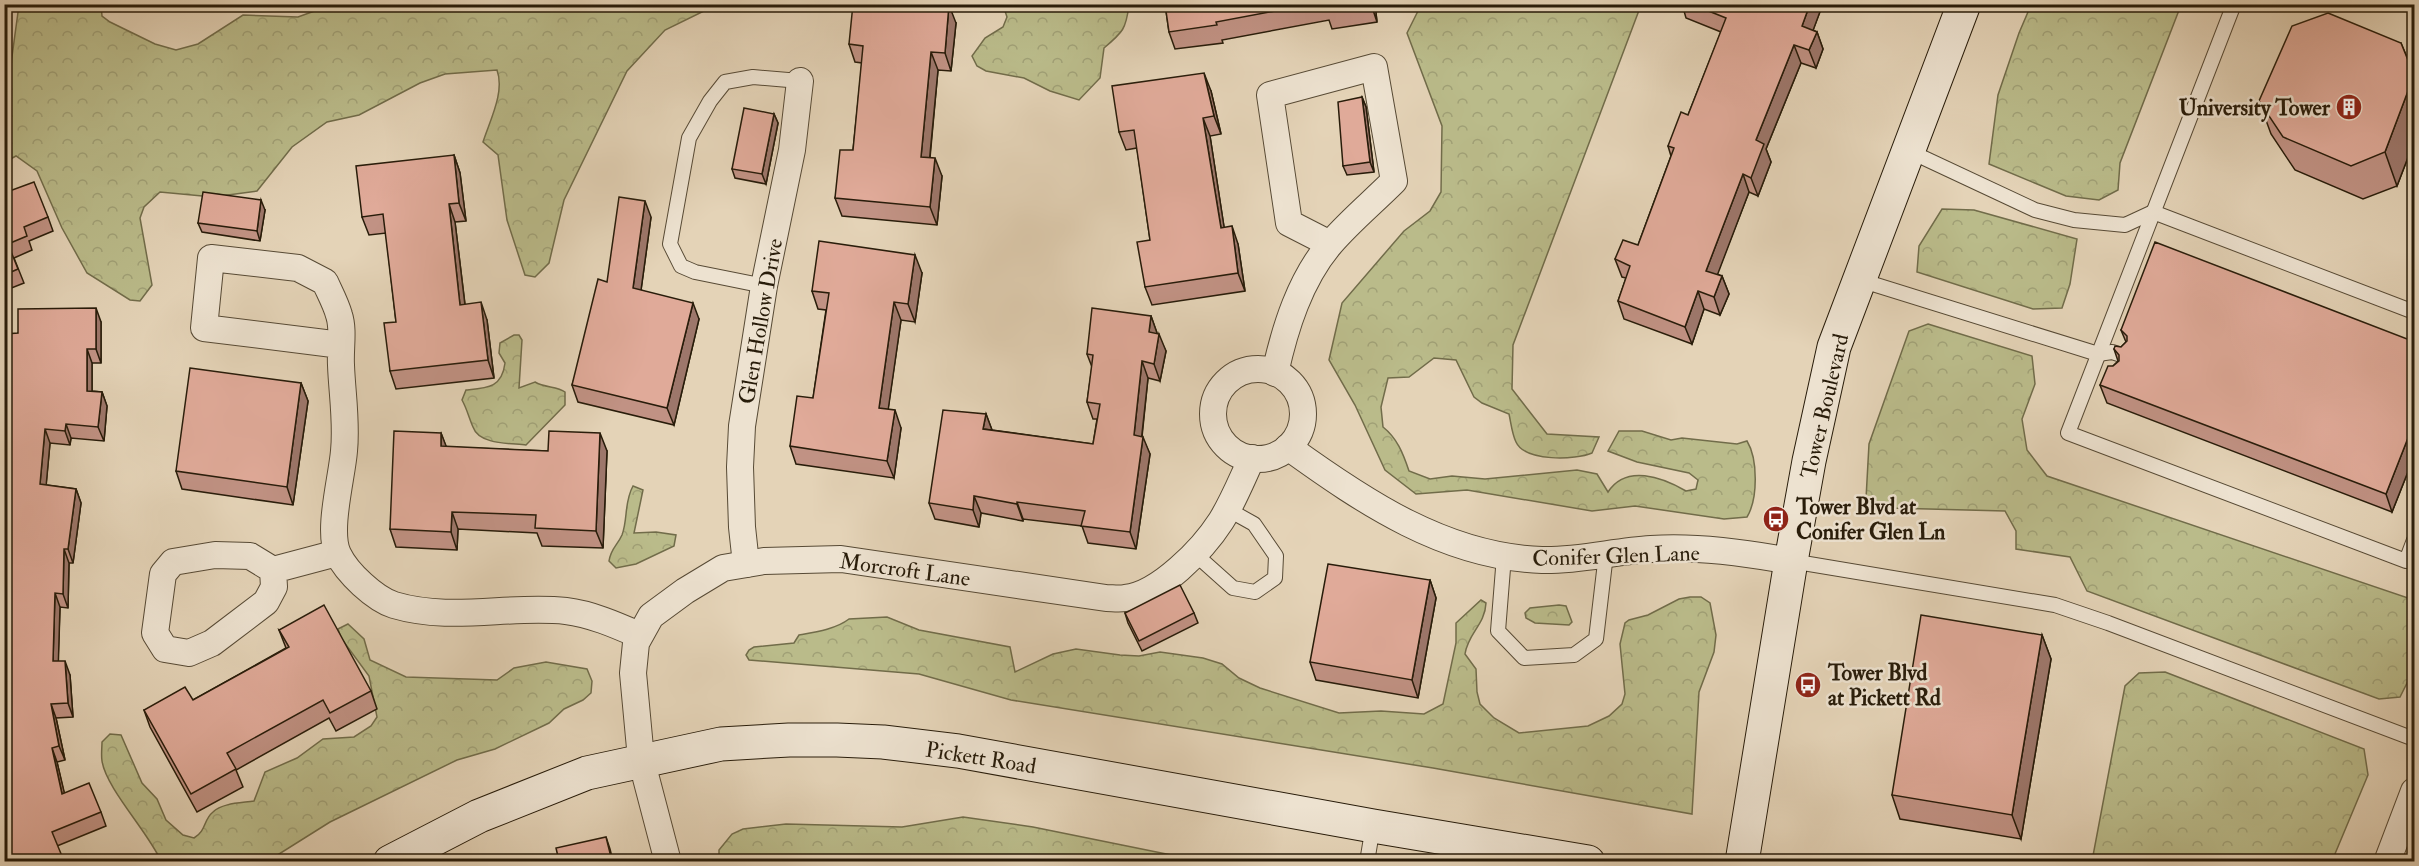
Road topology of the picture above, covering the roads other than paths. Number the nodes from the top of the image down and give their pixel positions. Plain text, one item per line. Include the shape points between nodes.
1 (1964, 4) edge
2 (2234, 4) edge
3 (800, 81) joint
4 (1909, 151) junction
5 (2153, 212) junction
6 (1330, 244) junction
7 (1860, 280) junction
8 (764, 286) junction
9 (2415, 312) edge
10 (341, 345) junction
11 (2098, 354) junction
12 (2125, 356) edge
13 (2109, 372) edge
14 (1275, 373) junction
15 (1288, 447) junction
16 (1252, 458) junction
17 (1227, 509) junction
18 (2415, 540) edge
19 (337, 553) junction
20 (1195, 554) junction
21 (1606, 554) junction
22 (1504, 556) junction
23 (1791, 561) junction
24 (746, 564) junction
25 (273, 570) junction
26 (639, 635) junction
27 (2415, 739) edge
28 (641, 759) junction
29 (2415, 791) edge
30 (1373, 826) junction
31 (390, 861) edge
32 (668, 861) edge
33 (1367, 861) edge
34 (1588, 861) edge
35 (1742, 861) edge
36 (2387, 861) edge

1 - 4 street, Tower Boulevard
2 - 5 lane
3 - 8 street, Glen Hollow Drive via 792,150
3 - 8 lane via 753,77 725,82 689,138 670,244 681,266
4 - 5 lane via 2035,210 2074,220 2125,225
4 - 7 street, Tower Boulevard
5 - 9 lane
5 - 11 lane
6 - 6 street via 1394,181 1374,67 1270,95 1289,223
6 - 14 street via 1300,292 1283,336
7 - 11 lane
7 - 23 street, Tower Boulevard via 1834,347
8 - 24 street, Glen Hollow Drive via 742,426 740,467
10 - 10 street via 340,317 325,282 298,268 211,258 204,328
10 - 19 street via 345,449 334,524
11 - 12 lane via 2112,352
11 - 13 lane
11 - 18 lane via 2068,433 2406,561
14 - 15 street via 1288,381 1302,407 1302,422
14 - 16 street via 1261,369 1246,371 1222,387 1215,400 1212,414 1222,442 1233,452
15 - 16 street via 1276,455
15 - 22 street, Conifer Glen Lane via 1400,521 1447,540
16 - 17 street, Morcroft Lane
17 - 20 street, Morcroft Lane
17 - 20 lane via 1254,525 1276,556 1275,578 1255,592 1233,588
19 - 25 street
19 - 26 street via 374,594 392,604 449,614 567,611
20 - 24 street, Morcroft Lane via 1146,592 1126,598 841,559
21 - 22 street, Conifer Glen Lane via 1544,560
21 - 22 lane via 1596,639 1574,655 1524,658 1498,631
21 - 23 street, Conifer Glen Lane via 1685,548
23 - 27 lane via 2055,605
23 - 35 street, Tower Boulevard
24 - 26 street, Morcroft Lane via 723,568 685,591 651,616
25 - 25 street via 250,556 215,555 173,562 163,574 155,633 165,649 189,653 212,643 266,602 274,587
26 - 28 street, Morcroft Lane via 633,673
28 - 30 street, Pickett Road via 722,744 883,741
28 - 31 street, Pickett Road via 587,772 479,816
28 - 32 street, Morcroft Lane
29 - 36 street
30 - 33 lane
30 - 34 street, Pickett Road

